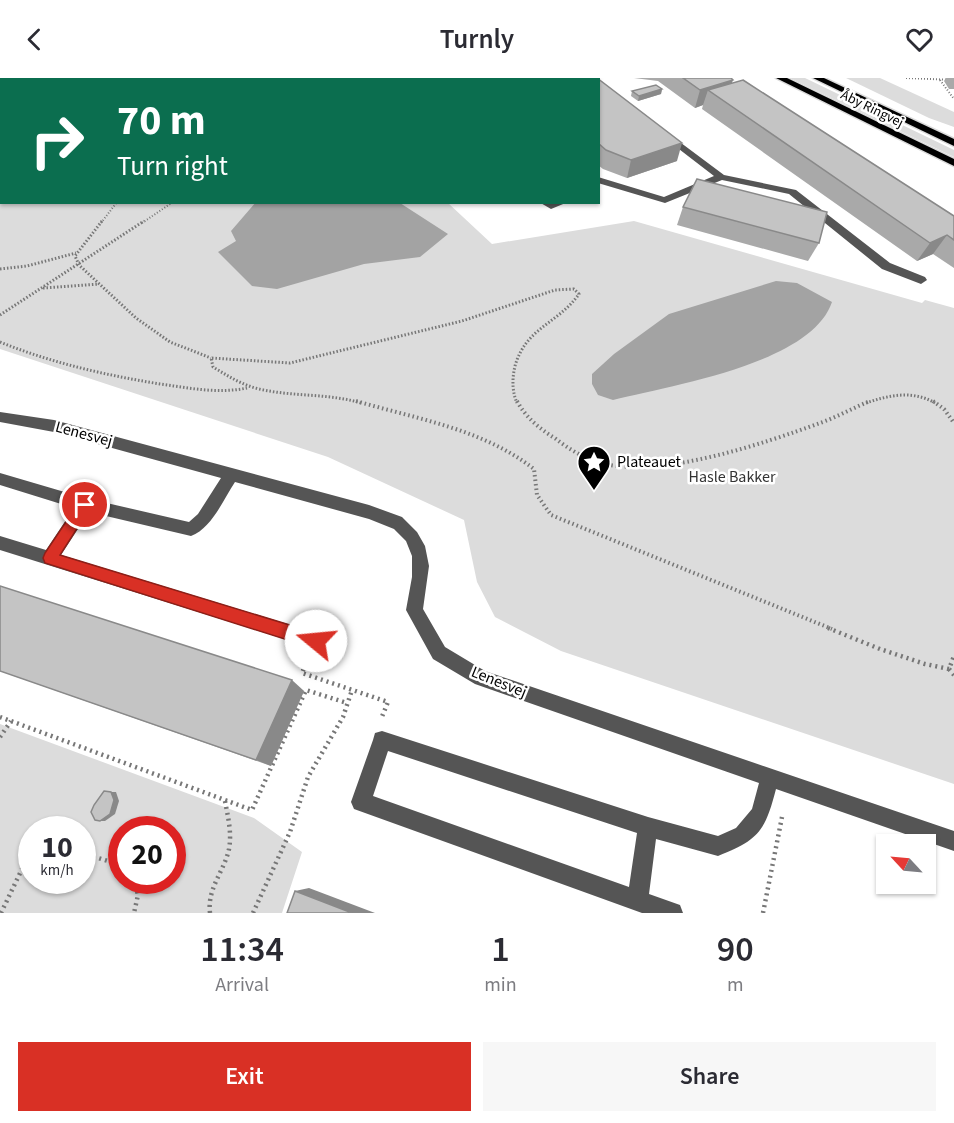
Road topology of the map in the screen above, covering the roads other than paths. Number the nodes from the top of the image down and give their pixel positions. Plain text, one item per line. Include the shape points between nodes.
1 (780, 78) edge
2 (816, 78) edge
3 (655, 126) edge
4 (954, 143) edge
5 (954, 163) edge
6 (721, 177) junction
7 (600, 182) edge
8 (921, 280) dead end
9 (0, 417) edge
10 (231, 475) junction
11 (0, 479) edge
12 (85, 505) junction
13 (0, 543) edge
14 (50, 558) junction
15 (320, 642) dead end
16 (770, 777) junction
17 (648, 827) junction
18 (954, 841) edge
19 (639, 901) junction
20 (672, 913) edge

1 - 5 main road, Åby Ringvej
2 - 4 main road, Åby Ringvej
3 - 6 street
6 - 7 street via 665,200
6 - 8 street via 792,192 886,266
9 - 10 street, Lenesvej via 54,426
10 - 12 street via 203,519 190,529
10 - 16 street, Lenesvej via 403,525 418,548 423,571 414,610 439,652 481,678
11 - 12 street
12 - 14 street
13 - 14 street
14 - 15 street
16 - 17 street via 760,814 743,835 718,846
16 - 18 street, Lenesvej
17 - 19 street
17 - 19 street via 382,740 361,802
19 - 20 street

